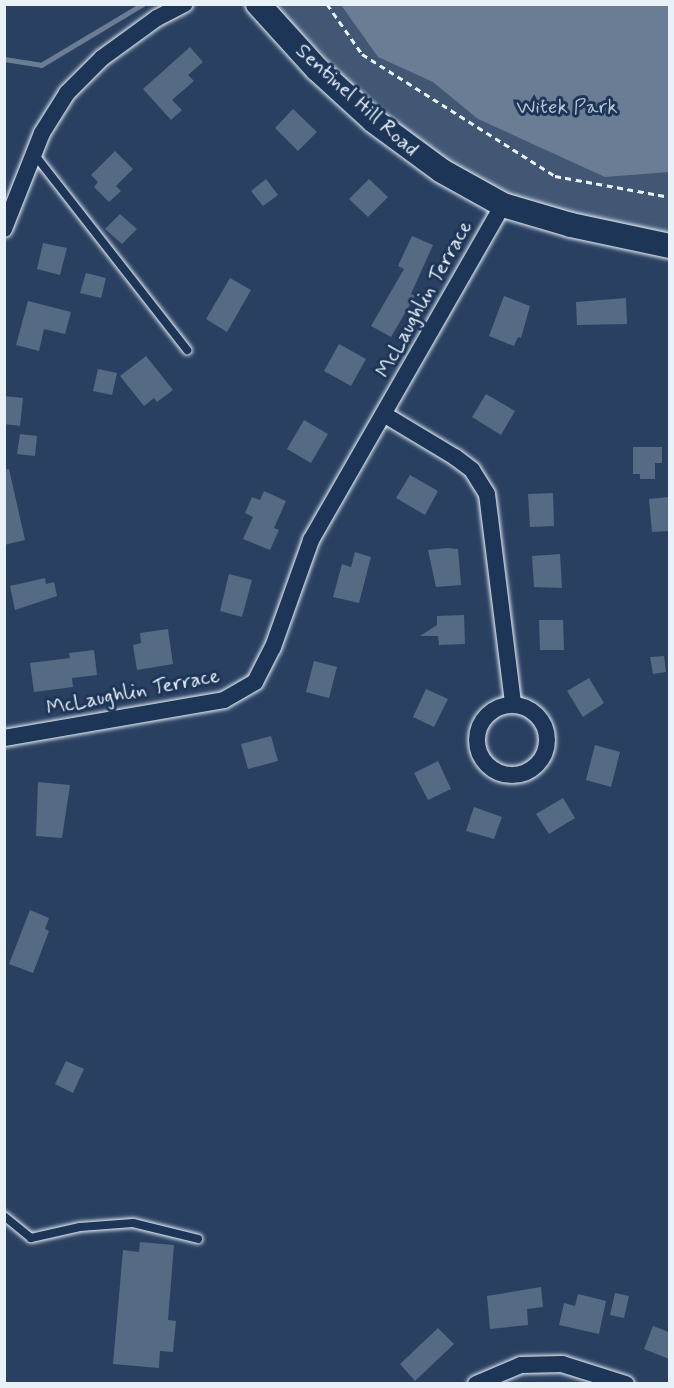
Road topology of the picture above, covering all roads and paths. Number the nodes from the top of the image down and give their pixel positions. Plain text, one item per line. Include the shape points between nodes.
1 (185, 4) edge
2 (258, 4) edge
3 (327, 4) edge
4 (34, 154) junction
5 (669, 197) edge
6 (503, 205) junction
7 (4, 229) edge
8 (669, 246) edge
9 (187, 350) dead end
10 (385, 415) junction
11 (513, 704) junction
12 (4, 738) edge
13 (4, 1216) edge
14 (198, 1239) dead end
15 (476, 1383) edge
16 (626, 1383) edge

1 - 4 street via 158,18 83,75 52,114
2 - 6 main road, Sentinel Hill Road via 317,69 404,145
3 - 5 path via 362,54 555,176
4 - 7 street
4 - 9 lane
6 - 8 main road, Sentinel Hill Road
6 - 10 street, McLaughlin Terrace
10 - 11 street via 472,470 487,494
10 - 12 street, McLaughlin Terrace via 311,540 273,647 255,682 224,699
11 - 11 street via 533,711 541,719 548,740 546,751 533,768 511,775 489,766 477,745 480,727 490,712
13 - 14 lane via 31,1238 80,1227 133,1223
15 - 16 street via 520,1365 562,1364

